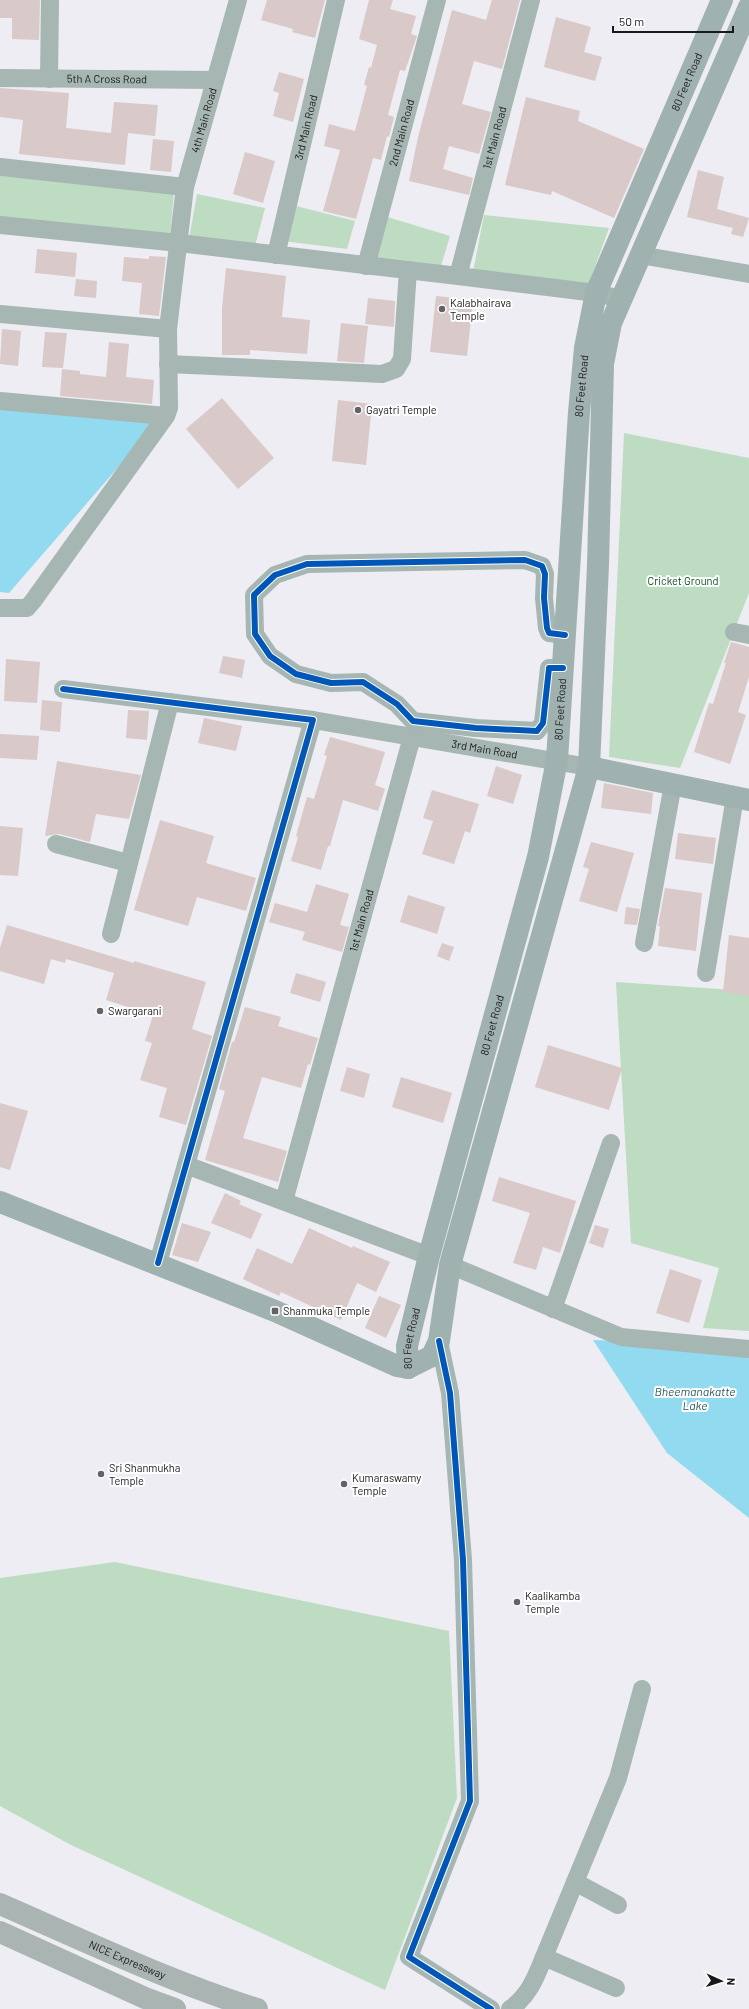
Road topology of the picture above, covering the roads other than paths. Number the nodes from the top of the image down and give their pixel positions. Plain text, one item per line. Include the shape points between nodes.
1 (50, 0) edge
2 (238, 0) edge
3 (336, 0) edge
4 (437, 0) edge
5 (531, 0) edge
6 (722, 0) edge
7 (749, 7) edge
8 (0, 78) edge
9 (49, 79) junction
10 (215, 80) junction
11 (0, 167) edge
12 (185, 187) junction
13 (0, 225) edge
14 (178, 243) junction
15 (276, 255) junction
16 (640, 255) junction
17 (366, 266) junction
18 (408, 270) junction
19 (749, 274) edge
20 (458, 276) junction
21 (596, 293) junction
22 (621, 299) junction
23 (0, 314) edge
24 (168, 329) junction
25 (168, 364) junction
26 (0, 401) edge
27 (166, 416) junction
28 (0, 608) edge
29 (565, 635) junction
30 (563, 668) junction
31 (63, 688) dead end
32 (170, 702) junction
33 (313, 720) junction
34 (412, 736) junction
35 (557, 760) junction
36 (589, 767) junction
37 (673, 784) junction
38 (742, 798) edge
39 (56, 844) dead end
40 (128, 863) junction
41 (111, 934) dead end
42 (644, 944) dead end
43 (706, 972) dead end
44 (611, 1143) dead end
45 (186, 1165) junction
46 (0, 1202) edge
47 (284, 1202) junction
48 (430, 1256) junction
49 (158, 1263) junction
50 (450, 1265) junction
51 (553, 1309) junction
52 (438, 1341) junction
53 (749, 1350) edge
54 (408, 1368) junction
55 (642, 1688) dead end
56 (575, 1882) junction
57 (0, 1904) edge
58 (618, 1905) dead end
59 (0, 1932) edge
60 (544, 1957) junction
61 (616, 1988) dead end
62 (174, 2009) edge
63 (257, 2009) edge
64 (491, 2009) edge
65 (510, 2009) edge

1 - 9 street
2 - 10 street, 4th Main Road
3 - 15 street, 3rd Main Road
4 - 17 street, 2nd Main Road
5 - 20 street, 1st Main Road
6 - 21 main road, 80 Feet Road
7 - 16 main road, 80 Feet Road
8 - 9 street, 5th A Cross Road
9 - 10 street, 5th A Cross Road
10 - 12 street, 4th Main Road
11 - 12 street
12 - 14 street, 4th Main Road
13 - 14 street
14 - 15 street
14 - 24 street, 4th Main Road
15 - 17 street
16 - 19 street
16 - 22 main road, 80 Feet Road
17 - 18 street
18 - 20 street
18 - 25 street via 402,359 396,369 382,374
20 - 21 street
21 - 22 street
21 - 29 main road, 80 Feet Road via 585,348
22 - 36 main road, 80 Feet Road via 611,323 603,364
23 - 24 street
24 - 25 street, 4th Main Road
25 - 27 street, 4th Main Road via 169,408
26 - 27 street
27 - 28 street via 27,608
29 - 30 main road, 80 Feet Road
29 - 30 street via 549,633 544,598 545,574 542,566 525,560 308,564 275,575 254,595 255,634 270,656 296,674 309,678 331,683 363,682 397,704 413,721 537,731 543,723 549,668
30 - 35 main road, 80 Feet Road
31 - 32 street
32 - 33 street
32 - 40 street
33 - 34 street
33 - 45 street
34 - 35 street, 3rd Main Road
34 - 47 street, 1st Main Road
35 - 36 street, 3rd Main Road
35 - 48 main road, 80 Feet Road via 538,857
36 - 37 main road
36 - 50 main road, 80 Feet Road
37 - 38 main road
37 - 42 street
38 - 43 street
39 - 40 street
40 - 41 street
44 - 51 street
45 - 47 street
45 - 49 street
46 - 49 main road
47 - 48 street
48 - 54 main road, 80 Feet Road via 407,1346
49 - 54 main road via 275,1311 397,1366
50 - 51 street
50 - 52 main road, 80 Feet Road
51 - 53 street via 621,1337
52 - 54 main road, 80 Feet Road via 432,1356
52 - 64 street via 450,1393 463,1560 470,1801 409,1957
55 - 56 street via 618,1778
56 - 58 street
56 - 60 street
57 - 63 highway, NICE Expressway via 154,1972
59 - 62 highway
60 - 61 street
60 - 65 street via 534,1982 521,2002

